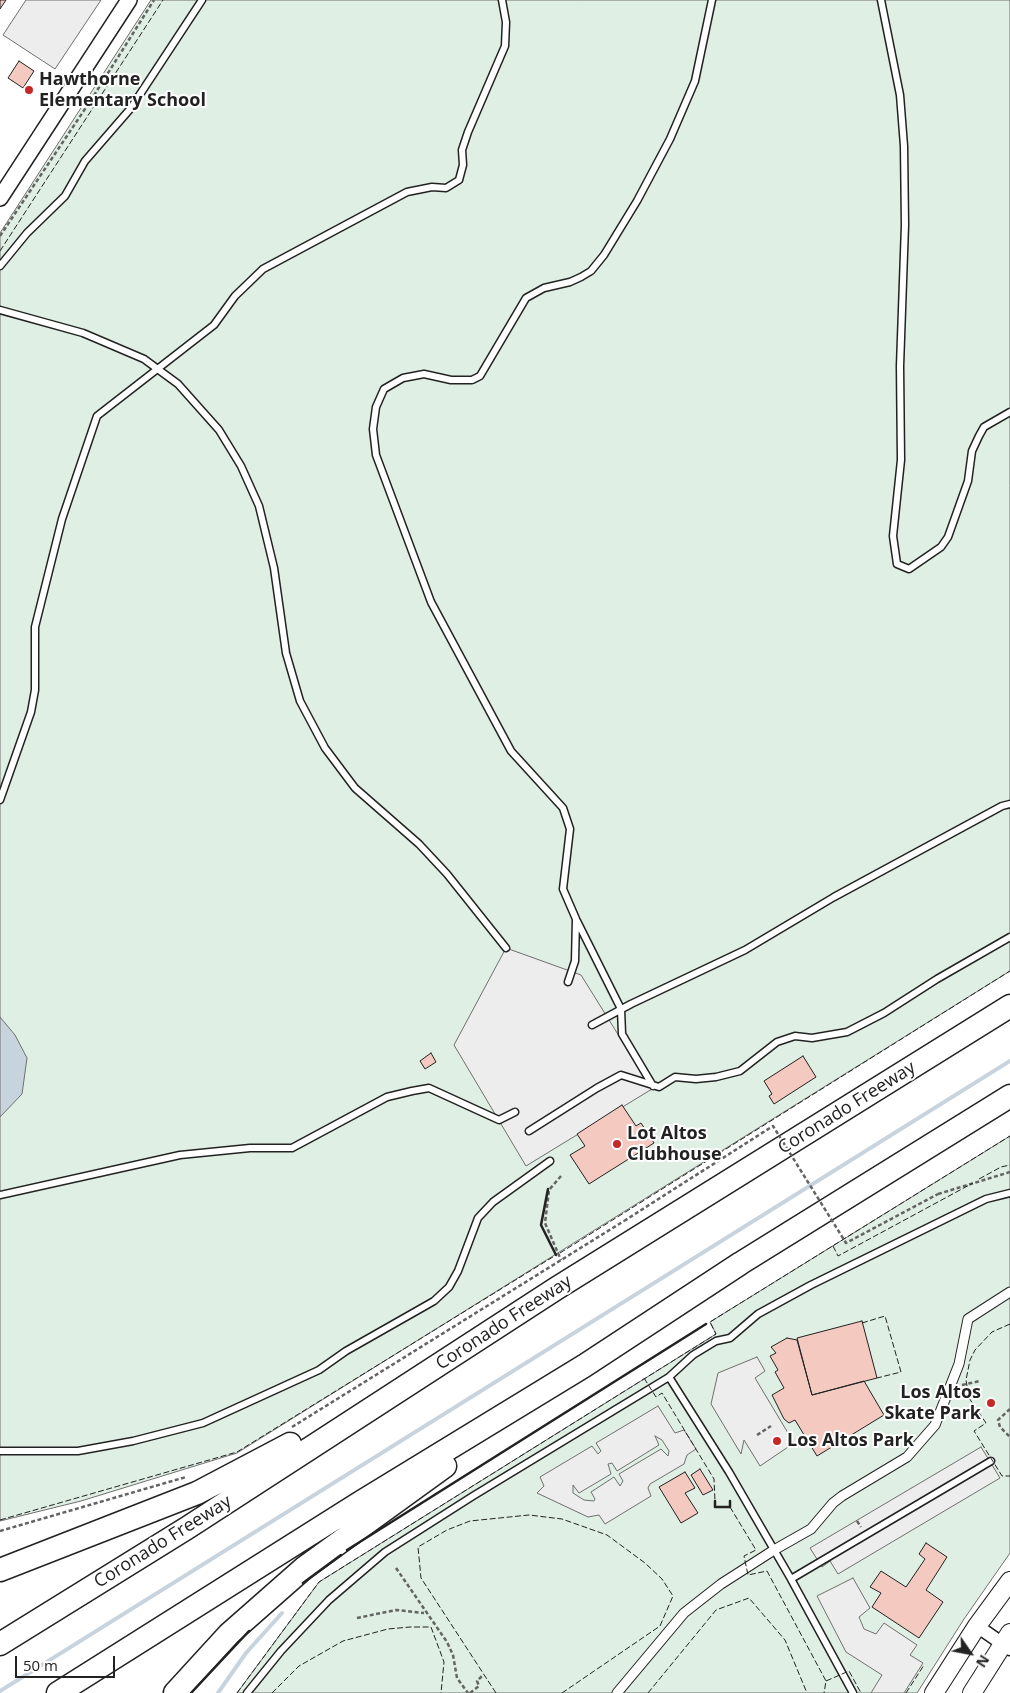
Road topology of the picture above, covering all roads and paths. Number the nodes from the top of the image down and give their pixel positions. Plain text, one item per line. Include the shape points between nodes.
1 (129, 0) edge
2 (154, 0) edge
3 (202, 0) edge
4 (502, 0) edge
5 (712, 0) edge
6 (882, 0) edge
7 (0, 198) edge
8 (0, 236) edge
9 (0, 266) edge
10 (0, 310) edge
11 (159, 370) junction
12 (1010, 412) edge
13 (0, 800) edge
14 (1010, 804) edge
15 (576, 919) junction
16 (1010, 937) edge
17 (506, 948) dead end
18 (568, 982) dead end
19 (1010, 1006) edge
20 (621, 1009) junction
21 (592, 1025) dead end
22 (653, 1086) junction
23 (1010, 1096) edge
24 (515, 1112) dead end
25 (529, 1131) dead end
26 (550, 1161) dead end
27 (1010, 1172) edge
28 (561, 1176) dead end
29 (1010, 1193) edge
30 (0, 1195) edge
31 (561, 1260) junction
32 (556, 1288) junction
33 (1010, 1292) edge
34 (584, 1366) junction
35 (669, 1377) junction
36 (980, 1381) dead end
37 (958, 1387) dead end
38 (1010, 1409) edge
39 (771, 1426) dead end
40 (288, 1430) dead end
41 (756, 1435) dead end
42 (1010, 1437) edge
43 (0, 1451) edge
44 (991, 1461) dead end
45 (188, 1476) dead end
46 (0, 1530) edge
47 (774, 1550) junction
48 (396, 1568) dead end
49 (0, 1570) edge
50 (791, 1579) junction
51 (1010, 1581) edge
52 (425, 1613) junction
53 (357, 1618) dead end
54 (977, 1626) junction
55 (1008, 1642) edge
56 (0, 1644) edge
57 (482, 1676) dead end
58 (851, 1692) edge
59 (58, 1693) edge
60 (174, 1693) edge
61 (246, 1693) edge
62 (469, 1693) edge
63 (617, 1693) edge
64 (934, 1693) edge
65 (972, 1693) edge

1 - 7 street
2 - 8 path via 92,100
3 - 9 lane via 131,108 85,161 65,196 27,233
4 - 11 lane via 506,22 505,46 468,132 462,150 459,180 446,188 407,192 263,269 235,296 214,324
5 - 15 lane via 695,81 637,201 591,270 570,282 544,288 526,298 480,376 472,380 451,380 424,374 403,378 384,389 376,407 373,429 376,454 431,602 511,751 563,808 570,829 563,889
6 - 12 lane via 900,95 904,146 901,460 893,536 897,564 909,569 941,547 948,537 968,481 972,451 978,436 984,427
10 - 11 lane via 114,344
11 - 13 lane via 98,416 94,425 62,519 35,627 35,690 31,712
11 - 17 lane via 178,384 219,430 241,466 259,506 274,568 286,654 300,701 325,748 355,788 419,844 447,874
14 - 20 lane via 834,897 745,950
15 - 18 lane via 575,961
15 - 20 lane
16 - 22 lane via 847,1032 812,1038 795,1036 777,1042 740,1070 716,1077 675,1077 659,1087
19 - 32 highway, Coronado Freeway
20 - 21 lane
20 - 22 lane via 622,1034
22 - 25 lane via 621,1075
23 - 34 highway via 741,1263
24 - 30 lane via 499,1120 429,1088 387,1097 292,1148 250,1148 180,1155
26 - 43 lane via 493,1202 478,1218 458,1271 434,1302 318,1370 204,1423 78,1451
27 - 31 path, bridge via 938,1194 846,1243 773,1126
28 - 31 path via 549,1190 545,1223
29 - 35 lane via 986,1199 811,1285 758,1314 730,1338 694,1355
31 - 40 path
32 - 49 highway via 273,1455 197,1493
32 - 56 highway, Coronado Freeway via 187,1528
33 - 47 street via 968,1319 959,1364 935,1425 907,1457 833,1502 811,1529
34 - 59 highway
34 - 60 highway via 304,1568 229,1634
35 - 47 lane
35 - 61 lane via 385,1552 329,1600
36 - 37 path
38 - 42 path via 998,1420
39 - 41 path
44 - 50 lane
45 - 46 path
47 - 50 lane
47 - 63 street via 720,1584 684,1613
48 - 52 path
50 - 58 lane
51 - 54 main road
52 - 53 path via 396,1610
52 - 62 path via 447,1642 458,1678
54 - 55 street
54 - 64 main road
55 - 65 main road
57 - 62 path via 477,1681 479,1686

